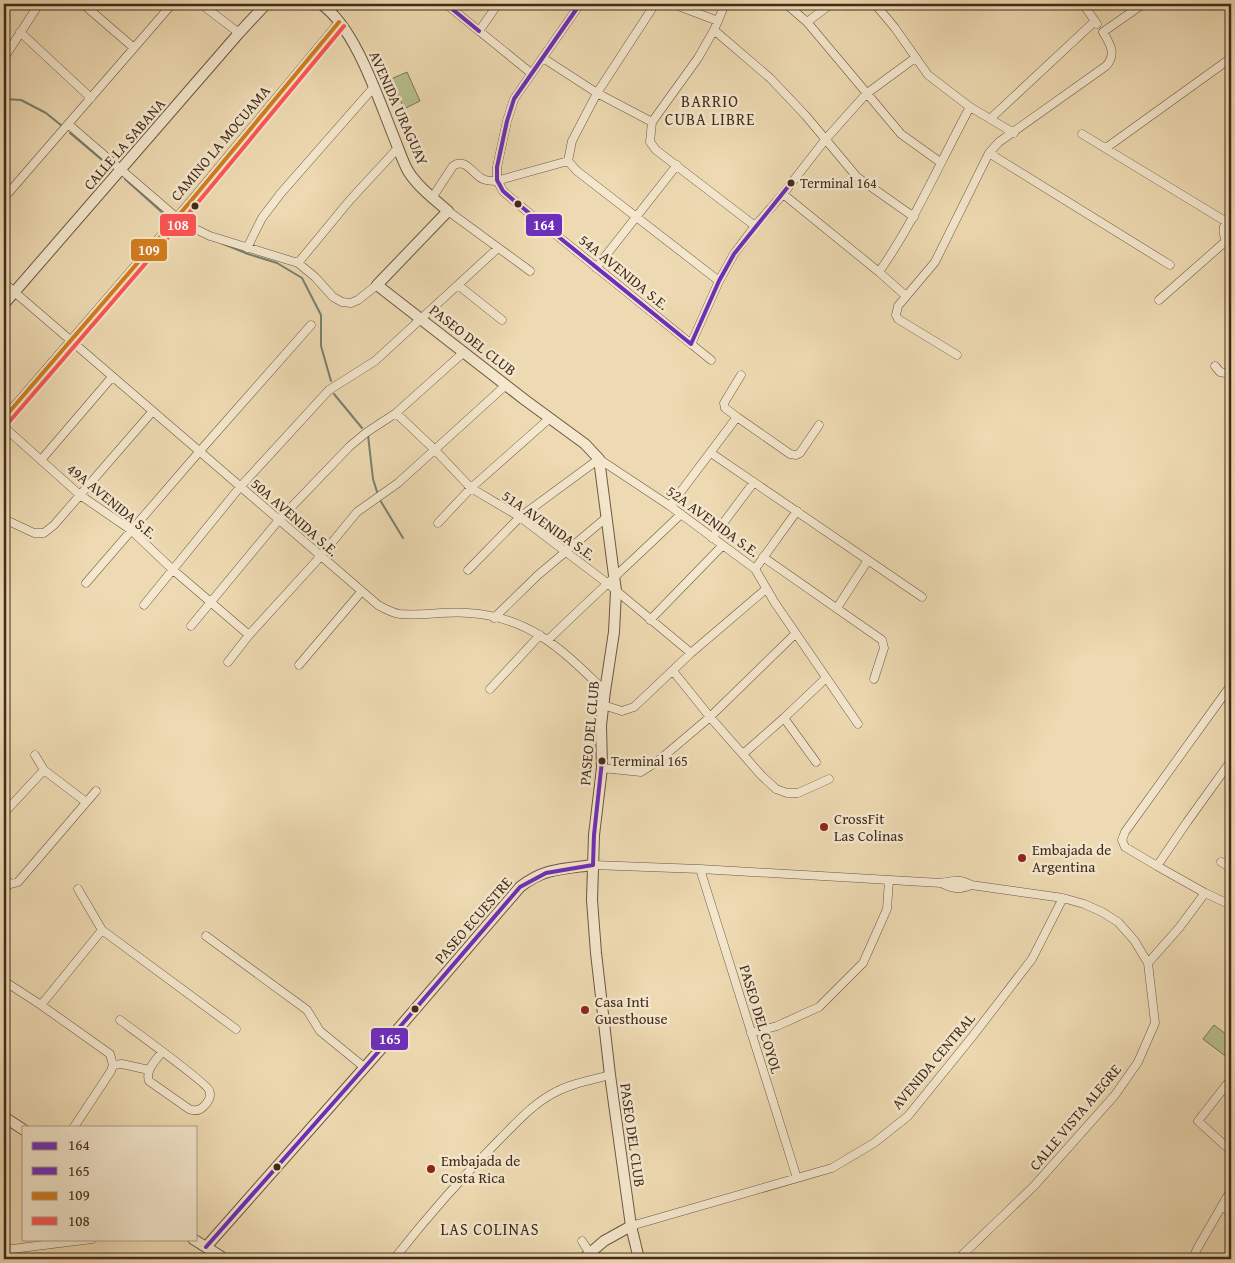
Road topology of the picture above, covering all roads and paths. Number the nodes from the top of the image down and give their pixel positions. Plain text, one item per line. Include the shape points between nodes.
1 (39, 4) edge
2 (83, 4) edge
3 (172, 4) edge
4 (201, 4) edge
5 (266, 4) edge
6 (321, 4) edge
7 (446, 4) edge
8 (498, 4) edge
9 (580, 4) edge
10 (655, 4) edge
11 (674, 4) edge
12 (725, 4) edge
13 (786, 4) edge
14 (831, 4) edge
15 (875, 4) edge
16 (1084, 4) edge
17 (1143, 4) edge
18 (718, 21) junction
19 (339, 22) junction
20 (807, 22) junction
21 (1095, 22) junction
22 (714, 30) junction
23 (479, 31) junction
24 (20, 32) junction
25 (1103, 32) junction
26 (239, 33) junction
27 (134, 48) junction
28 (4, 58) edge
29 (543, 58) junction
30 (915, 58) junction
31 (1231, 58) edge
32 (532, 73) junction
33 (374, 87) junction
34 (597, 93) junction
35 (866, 94) junction
36 (91, 98) junction
37 (970, 107) junction
38 (990, 119) junction
39 (652, 122) junction
40 (68, 124) junction
41 (1014, 133) junction
42 (1082, 134) dead end
43 (825, 140) junction
44 (398, 148) junction
45 (1106, 148) junction
46 (989, 153) junction
47 (568, 161) junction
48 (940, 162) junction
49 (677, 165) junction
50 (122, 170) junction
51 (498, 180) junction
52 (783, 194) junction
53 (4, 198) edge
54 (432, 198) junction
55 (448, 212) junction
56 (176, 217) junction
57 (637, 217) junction
58 (914, 217) junction
59 (1228, 219) edge
60 (755, 226) junction
61 (1229, 242) edge
62 (247, 248) junction
63 (498, 248) junction
64 (298, 263) junction
65 (1170, 265) dead end
66 (596, 268) junction
67 (530, 271) dead end
68 (879, 272) junction
69 (719, 281) junction
70 (4, 283) edge
71 (377, 285) junction
72 (458, 285) junction
73 (14, 292) junction
74 (906, 296) junction
75 (1159, 300) dead end
76 (4, 304) edge
77 (421, 318) junction
78 (502, 320) dead end
79 (311, 325) dead end
80 (70, 341) junction
81 (691, 344) junction
82 (464, 352) junction
83 (957, 355) dead end
84 (711, 360) dead end
85 (1215, 366) dead end
86 (1231, 374) edge
87 (741, 375) dead end
88 (112, 378) junction
89 (506, 385) junction
90 (152, 412) junction
91 (396, 414) junction
92 (736, 417) junction
93 (4, 418) edge
94 (550, 418) junction
95 (820, 425) dead end
96 (4, 427) edge
97 (434, 449) junction
98 (199, 452) junction
99 (710, 453) junction
100 (599, 459) junction
101 (41, 460) junction
102 (754, 482) junction
103 (240, 488) junction
104 (472, 488) junction
105 (80, 495) junction
106 (670, 506) junction
107 (797, 511) junction
108 (681, 514) junction
109 (607, 516) junction
110 (520, 517) junction
111 (4, 519) edge
112 (278, 521) junction
113 (438, 523) dead end
114 (131, 530) junction
115 (712, 538) junction
116 (722, 546) junction
117 (565, 552) junction
118 (320, 557) junction
119 (763, 558) junction
120 (868, 560) junction
121 (172, 569) junction
122 (755, 569) junction
123 (468, 570) dead end
124 (611, 580) junction
125 (86, 583) dead end
126 (766, 589) junction
127 (616, 591) junction
128 (361, 592) junction
129 (922, 597) dead end
130 (211, 603) junction
131 (144, 605) dead end
132 (837, 608) junction
133 (494, 618) junction
134 (650, 620) junction
135 (191, 626) dead end
136 (795, 634) junction
137 (249, 635) junction
138 (540, 635) junction
139 (548, 640) junction
140 (691, 653) junction
141 (228, 662) dead end
142 (299, 665) dead end
143 (673, 671) junction
144 (826, 678) junction
145 (874, 679) dead end
146 (1231, 685) edge
147 (490, 689) dead end
148 (605, 691) junction
149 (603, 705) junction
150 (710, 716) junction
151 (784, 718) junction
152 (858, 724) dead end
153 (743, 754) junction
154 (35, 755) dead end
155 (1231, 761) edge
156 (816, 762) dead end
157 (602, 768) junction
158 (44, 770) junction
159 (829, 779) dead end
160 (96, 791) dead end
161 (86, 802) junction
162 (4, 813) edge
163 (1221, 862) dead end
164 (593, 865) junction
165 (1157, 866) junction
166 (1231, 868) edge
167 (700, 869) junction
168 (4, 879) edge
169 (889, 880) junction
170 (78, 889) dead end
171 (1205, 893) junction
172 (1062, 898) junction
173 (1231, 905) edge
174 (102, 930) junction
175 (206, 936) dead end
176 (1148, 963) junction
177 (4, 981) edge
178 (41, 1005) junction
179 (120, 1020) dead end
180 (236, 1029) dead end
181 (751, 1033) junction
182 (162, 1052) junction
183 (113, 1065) junction
184 (364, 1067) junction
185 (149, 1070) junction
186 (610, 1075) junction
187 (1231, 1080) edge
188 (4, 1117) edge
189 (75, 1126) edge
190 (22, 1129) edge
191 (1231, 1138) edge
192 (1229, 1149) edge
193 (797, 1178) junction
194 (1231, 1190) edge
195 (1222, 1206) junction
196 (1231, 1213) edge
197 (631, 1226) junction
198 (84, 1240) edge
199 (195, 1240) edge
200 (582, 1242) dead end
201 (206, 1247) junction
202 (4, 1250) edge
203 (586, 1256) edge
204 (225, 1259) edge
205 (394, 1259) edge
206 (639, 1259) edge
207 (958, 1259) edge
208 (1192, 1259) edge

1 - 24 street
2 - 27 street
3 - 27 street
4 - 26 street
5 - 26 street, CALLE LA SABANA
6 - 19 street, AVENIDA URAGUAY
7 - 23 street
8 - 23 street
9 - 29 street
10 - 34 street
11 - 18 street
12 - 18 street
13 - 20 street
14 - 20 street
15 - 30 street
16 - 21 street
17 - 25 street
18 - 22 street
19 - 33 street, AVENIDA URAGUAY
19 - 56 street, CAMINO LA MOCUAMA
20 - 35 street
21 - 25 street
21 - 38 street
22 - 39 street
22 - 43 street via 770,78
23 - 32 street
24 - 28 street
24 - 36 street
25 - 41 street via 1112,46 1111,61
26 - 50 street, CALLE LA SABANA
27 - 36 street
29 - 32 street
29 - 34 street
30 - 35 street
30 - 37 street via 928,75
31 - 45 street
32 - 51 street via 514,99 507,121
33 - 44 street, AVENIDA URAGUAY
33 - 62 street via 281,193 262,218
34 - 39 street
34 - 47 street via 572,141
35 - 43 street
35 - 48 street via 901,134
36 - 40 street
37 - 38 street
37 - 48 street
38 - 41 street
39 - 49 street via 650,142
40 - 50 street
40 - 53 street
41 - 46 street
42 - 45 street
43 - 52 street
43 - 58 street via 857,177
44 - 54 street, AVENIDA URAGUAY via 408,170
44 - 64 street
45 - 59 street
46 - 65 street
46 - 74 street via 935,262
47 - 51 street
47 - 57 street
48 - 58 street
49 - 57 street
49 - 60 street
50 - 56 street
50 - 73 street, CALLE LA SABANA
51 - 54 street via 483,180 463,163 458,163
51 - 66 street, 54A AVENIDA S.E. via 513,200
52 - 60 street
52 - 68 street
54 - 55 street, AVENIDA URAGUAY
55 - 63 street, AVENIDA URAGUAY
55 - 71 street
56 - 62 street via 210,236
56 - 80 street, CAMINO LA MOCUAMA
57 - 66 street
57 - 69 street
58 - 68 street
59 - 61 street via 1223,231
60 - 69 street
61 - 75 street
62 - 64 street
63 - 67 street, AVENIDA URAGUAY
63 - 72 street
64 - 71 street via 342,302 358,300
66 - 81 street, 54A AVENIDA S.E.
68 - 74 street
69 - 81 street
70 - 73 street, 50A AVENIDA S.E.
71 - 77 street, PASEO DEL CLUB
72 - 77 street
72 - 78 street
73 - 76 street, CALLE LA SABANA
73 - 80 street, 50A AVENIDA S.E.
74 - 83 street via 898,306 898,318
77 - 82 street, PASEO DEL CLUB
77 - 103 street via 375,361 329,390
79 - 98 street
80 - 88 street, 50A AVENIDA S.E.
80 - 93 street, CAMINO LA MOCUAMA
81 - 84 street, 54A AVENIDA S.E.
82 - 89 street, PASEO DEL CLUB
82 - 91 street
85 - 86 street via 1220,372
87 - 92 street via 724,403
88 - 90 street, 50A AVENIDA S.E.
88 - 101 street
89 - 94 street, PASEO DEL CLUB
89 - 97 street
90 - 98 street, 50A AVENIDA S.E.
90 - 105 street
91 - 97 street, 51A AVENIDA S.E.
91 - 112 street via 350,446
92 - 95 street via 796,456
92 - 99 street
94 - 100 street, PASEO DEL CLUB via 585,444
94 - 104 street
96 - 101 street, 49A AVENIDA S.E.
97 - 104 street, 51A AVENIDA S.E.
97 - 118 street via 398,483 357,512
98 - 103 street, 50A AVENIDA S.E.
98 - 114 street
99 - 102 street
99 - 106 street
100 - 106 street, 52A AVENIDA S.E.
100 - 109 street, PASEO DEL CLUB
100 - 110 street
101 - 105 street, 49A AVENIDA S.E.
102 - 107 street
102 - 115 street
103 - 112 street, 50A AVENIDA S.E.
103 - 121 street
104 - 110 street, 51A AVENIDA S.E.
104 - 113 street
105 - 111 street via 44,533 34,533
105 - 114 street, 49A AVENIDA S.E.
106 - 108 street, 52A AVENIDA S.E.
107 - 119 street
107 - 120 street
108 - 115 street, 52A AVENIDA S.E.
108 - 124 street
109 - 117 street
109 - 124 street, PASEO DEL CLUB
110 - 117 street, 51A AVENIDA S.E.
110 - 123 street
112 - 118 street, 50A AVENIDA S.E.
112 - 130 street
114 - 121 street, 49A AVENIDA S.E.
114 - 125 street
115 - 116 street, 52A AVENIDA S.E.
116 - 122 street, 52A AVENIDA S.E.
116 - 134 street
117 - 124 street, 51A AVENIDA S.E.
117 - 133 street
118 - 128 street, 50A AVENIDA S.E.
118 - 137 street
119 - 122 street
119 - 132 street
120 - 129 street
120 - 132 street
121 - 130 street, 49A AVENIDA S.E.
121 - 131 street
122 - 126 street, 52A AVENIDA S.E.
124 - 127 street, PASEO DEL CLUB
124 - 139 street
126 - 136 street, 52A AVENIDA S.E.
126 - 140 street
127 - 134 street
127 - 148 street, PASEO DEL CLUB
128 - 133 street, 50A AVENIDA S.E. via 398,614 469,613
128 - 142 street
130 - 135 street
130 - 137 street, 49A AVENIDA S.E.
132 - 145 street via 882,640 884,648
133 - 138 street, 50A AVENIDA S.E.
134 - 140 street
136 - 144 street, 52A AVENIDA S.E.
136 - 150 street
137 - 141 street
138 - 139 street, 50A AVENIDA S.E.
138 - 147 street
139 - 148 street, 50A AVENIDA S.E.
140 - 143 street
143 - 149 street via 634,707 622,711
143 - 150 street
144 - 151 street
144 - 152 street, 52A AVENIDA S.E.
146 - 165 street via 1125,832 1122,840 1125,847
148 - 149 street, PASEO DEL CLUB
149 - 157 street, PASEO DEL CLUB
150 - 153 street
150 - 157 street via 641,772
151 - 153 street
151 - 156 street
153 - 159 street via 776,789 787,793 798,793
154 - 158 street
155 - 165 street
157 - 164 street, PASEO DEL CLUB
158 - 161 street
158 - 162 street
160 - 161 street
161 - 168 street via 18,882 11,884
163 - 166 street
164 - 167 street, PASEO ECUESTRE
164 - 184 street, PASEO ECUESTRE via 550,870 520,887
164 - 186 street, PASEO DEL CLUB via 596,954
165 - 171 street
167 - 169 street, PASEO ECUESTRE
167 - 181 street, PASEO DEL COYOL
169 - 172 street, PASEO ECUESTRE via 941,883 964,880 971,885
169 - 181 street via 887,909 863,964 819,1006 777,1026
170 - 174 street
171 - 173 street
171 - 176 street
172 - 176 street, PASEO ECUESTRE via 1084,904 1118,922
172 - 193 street, AVENIDA CENTRAL via 1032,959 908,1116 874,1143 832,1168
174 - 178 street
174 - 180 street
175 - 184 street via 307,1010 320,1031
176 - 207 street, CALLE VISTA ALEGRE via 1155,1023 1138,1062 1115,1095 1034,1186
177 - 178 street
178 - 183 street via 104,1048
179 - 182 street
181 - 193 street, PASEO DEL COYOL
182 - 185 street
182 - 185 street via 208,1087 208,1101 199,1110 188,1109 152,1085 148,1078
183 - 185 street
183 - 189 street
184 - 201 street, PASEO ECUESTRE
186 - 197 street, PASEO DEL CLUB
186 - 205 street via 552,1094 526,1113 467,1172
187 - 192 street via 1199,1118
188 - 190 street
191 - 192 street
193 - 197 street, AVENIDA CENTRAL
194 - 195 street
195 - 196 street
195 - 208 street
197 - 203 street
197 - 206 street, PASEO DEL CLUB
198 - 202 street
199 - 201 street
200 - 203 street
201 - 204 street

